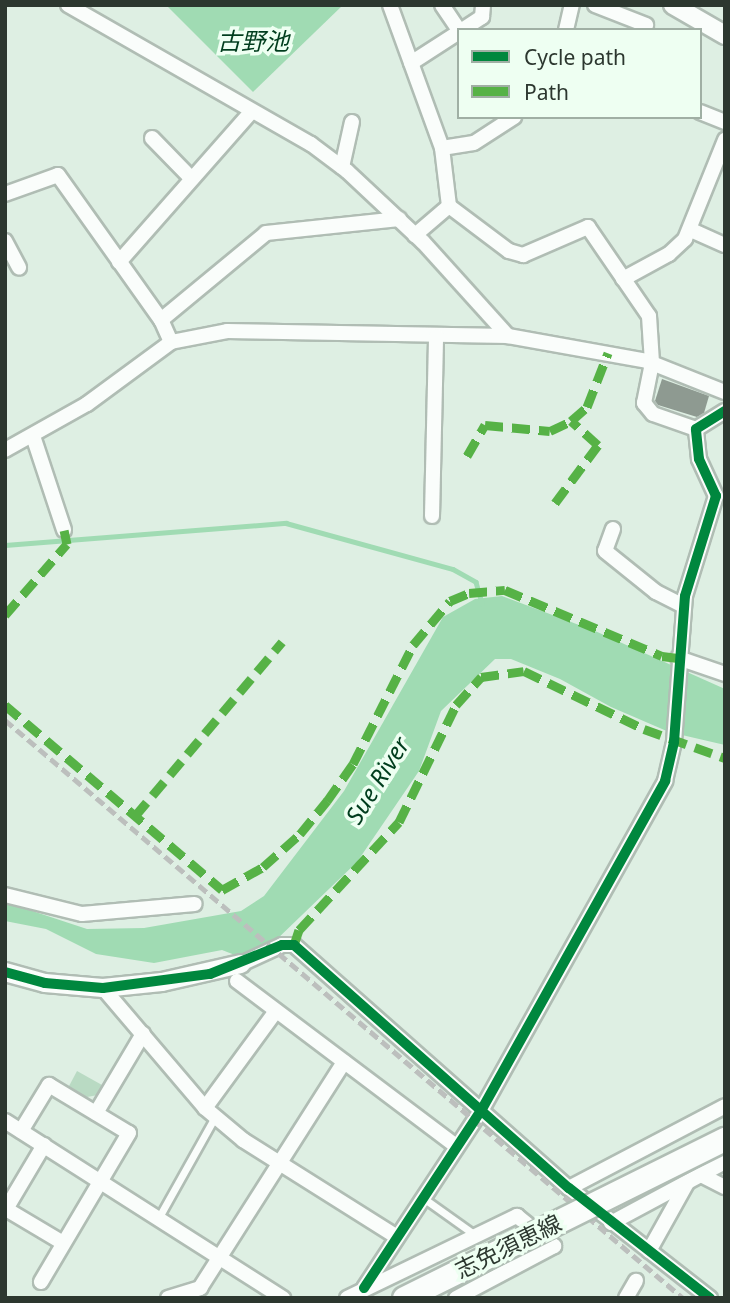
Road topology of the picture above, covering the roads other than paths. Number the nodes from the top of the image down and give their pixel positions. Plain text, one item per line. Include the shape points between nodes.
1 (68, 5) edge
2 (390, 5) edge
3 (442, 5) edge
4 (484, 5) edge
5 (572, 5) edge
6 (595, 5) edge
7 (673, 5) edge
8 (646, 25) dead end
9 (458, 28) edge
10 (465, 28) edge
11 (566, 28) edge
12 (457, 33) edge
13 (725, 34) edge
14 (411, 62) junction
15 (252, 111) junction
16 (702, 113) edge
17 (511, 119) edge
18 (352, 122) dead end
19 (725, 122) edge
20 (152, 138) dead end
21 (725, 140) edge
22 (442, 148) junction
23 (342, 167) junction
24 (192, 179) junction
25 (5, 194) edge
26 (449, 205) junction
27 (399, 219) junction
28 (691, 230) junction
29 (415, 235) junction
30 (5, 240) edge
31 (725, 245) edge
32 (119, 262) junction
33 (19, 267) dead end
34 (623, 279) junction
35 (161, 320) junction
36 (436, 336) junction
37 (508, 337) junction
38 (171, 342) junction
39 (652, 363) junction
40 (725, 392) edge
41 (725, 411) edge
42 (696, 429) junction
43 (33, 436) junction
44 (5, 450) edge
45 (721, 499) edge
46 (432, 516) dead end
47 (613, 529) dead end
48 (64, 530) dead end
49 (684, 606) junction
50 (678, 663) junction
51 (725, 674) edge
52 (5, 895) edge
53 (195, 904) dead end
54 (5, 972) edge
55 (239, 973) junction
56 (103, 988) junction
57 (276, 1011) junction
58 (143, 1034) junction
59 (344, 1062) junction
60 (725, 1107) edge
61 (482, 1109) junction
62 (211, 1112) junction
63 (96, 1113) junction
64 (5, 1121) edge
65 (21, 1131) junction
66 (725, 1139) edge
67 (44, 1145) junction
68 (456, 1146) junction
69 (725, 1162) edge
70 (278, 1165) junction
71 (694, 1179) junction
72 (103, 1182) junction
73 (725, 1187) edge
74 (569, 1188) junction
75 (423, 1198) junction
76 (159, 1217) junction
77 (611, 1223) junction
78 (476, 1235) junction
79 (397, 1237) junction
80 (63, 1243) junction
81 (649, 1251) junction
82 (219, 1255) junction
83 (636, 1281) dead end
84 (41, 1282) dead end
85 (364, 1288) junction
86 (168, 1298) edge
87 (283, 1298) edge
88 (348, 1298) edge
89 (404, 1298) edge
90 (456, 1298) edge
91 (626, 1298) edge
92 (710, 1298) edge

1 - 15 street
2 - 14 street
3 - 9 street
4 - 10 street via 482,17
5 - 11 street
6 - 8 street
7 - 13 street
12 - 14 street
14 - 22 street
15 - 23 street
15 - 24 street
16 - 19 street
17 - 22 street via 474,143
18 - 23 street
20 - 24 street
21 - 28 street
22 - 26 street
23 - 27 street
24 - 32 street
25 - 32 street via 58,175
26 - 29 street
26 - 34 street via 509,251 523,255 588,227
27 - 29 street
27 - 35 street via 266,233
28 - 31 street
28 - 34 street via 669,254
29 - 37 street
30 - 33 street
32 - 35 street
34 - 39 street via 649,316
35 - 38 street
36 - 37 street
36 - 38 street via 227,331
36 - 46 street
37 - 39 street
38 - 43 street
39 - 40 street
39 - 42 street via 644,403 653,414
41 - 42 street
42 - 45 street via 699,459
43 - 44 street
43 - 48 street
45 - 49 street
47 - 49 street via 605,551 656,592
49 - 50 street
50 - 51 street
50 - 61 street via 674,742 665,781
52 - 53 street via 82,914
54 - 56 street via 45,983
55 - 56 street
55 - 57 street
55 - 61 street via 282,945 294,945
56 - 58 street
57 - 59 street
57 - 62 street
58 - 62 street
58 - 63 street
59 - 68 street
59 - 70 street
60 - 74 street
61 - 68 street
61 - 74 street
62 - 70 street
62 - 76 lane
63 - 65 street via 49,1085
63 - 72 street via 129,1133
64 - 65 street
65 - 67 street
66 - 89 main road, 志免須恵線, bridge
67 - 72 street
67 - 80 street via 6,1209
68 - 75 street
69 - 71 street
70 - 79 street
70 - 82 street
71 - 73 street
71 - 77 street
71 - 81 street
72 - 76 street
72 - 80 street
74 - 77 street
75 - 78 lane
75 - 79 street
76 - 82 street
77 - 81 street
78 - 85 street
78 - 90 street via 517,1216 554,1246
79 - 85 street
80 - 84 street
81 - 92 street
82 - 86 street via 200,1288
82 - 87 street
83 - 91 street
85 - 88 street

